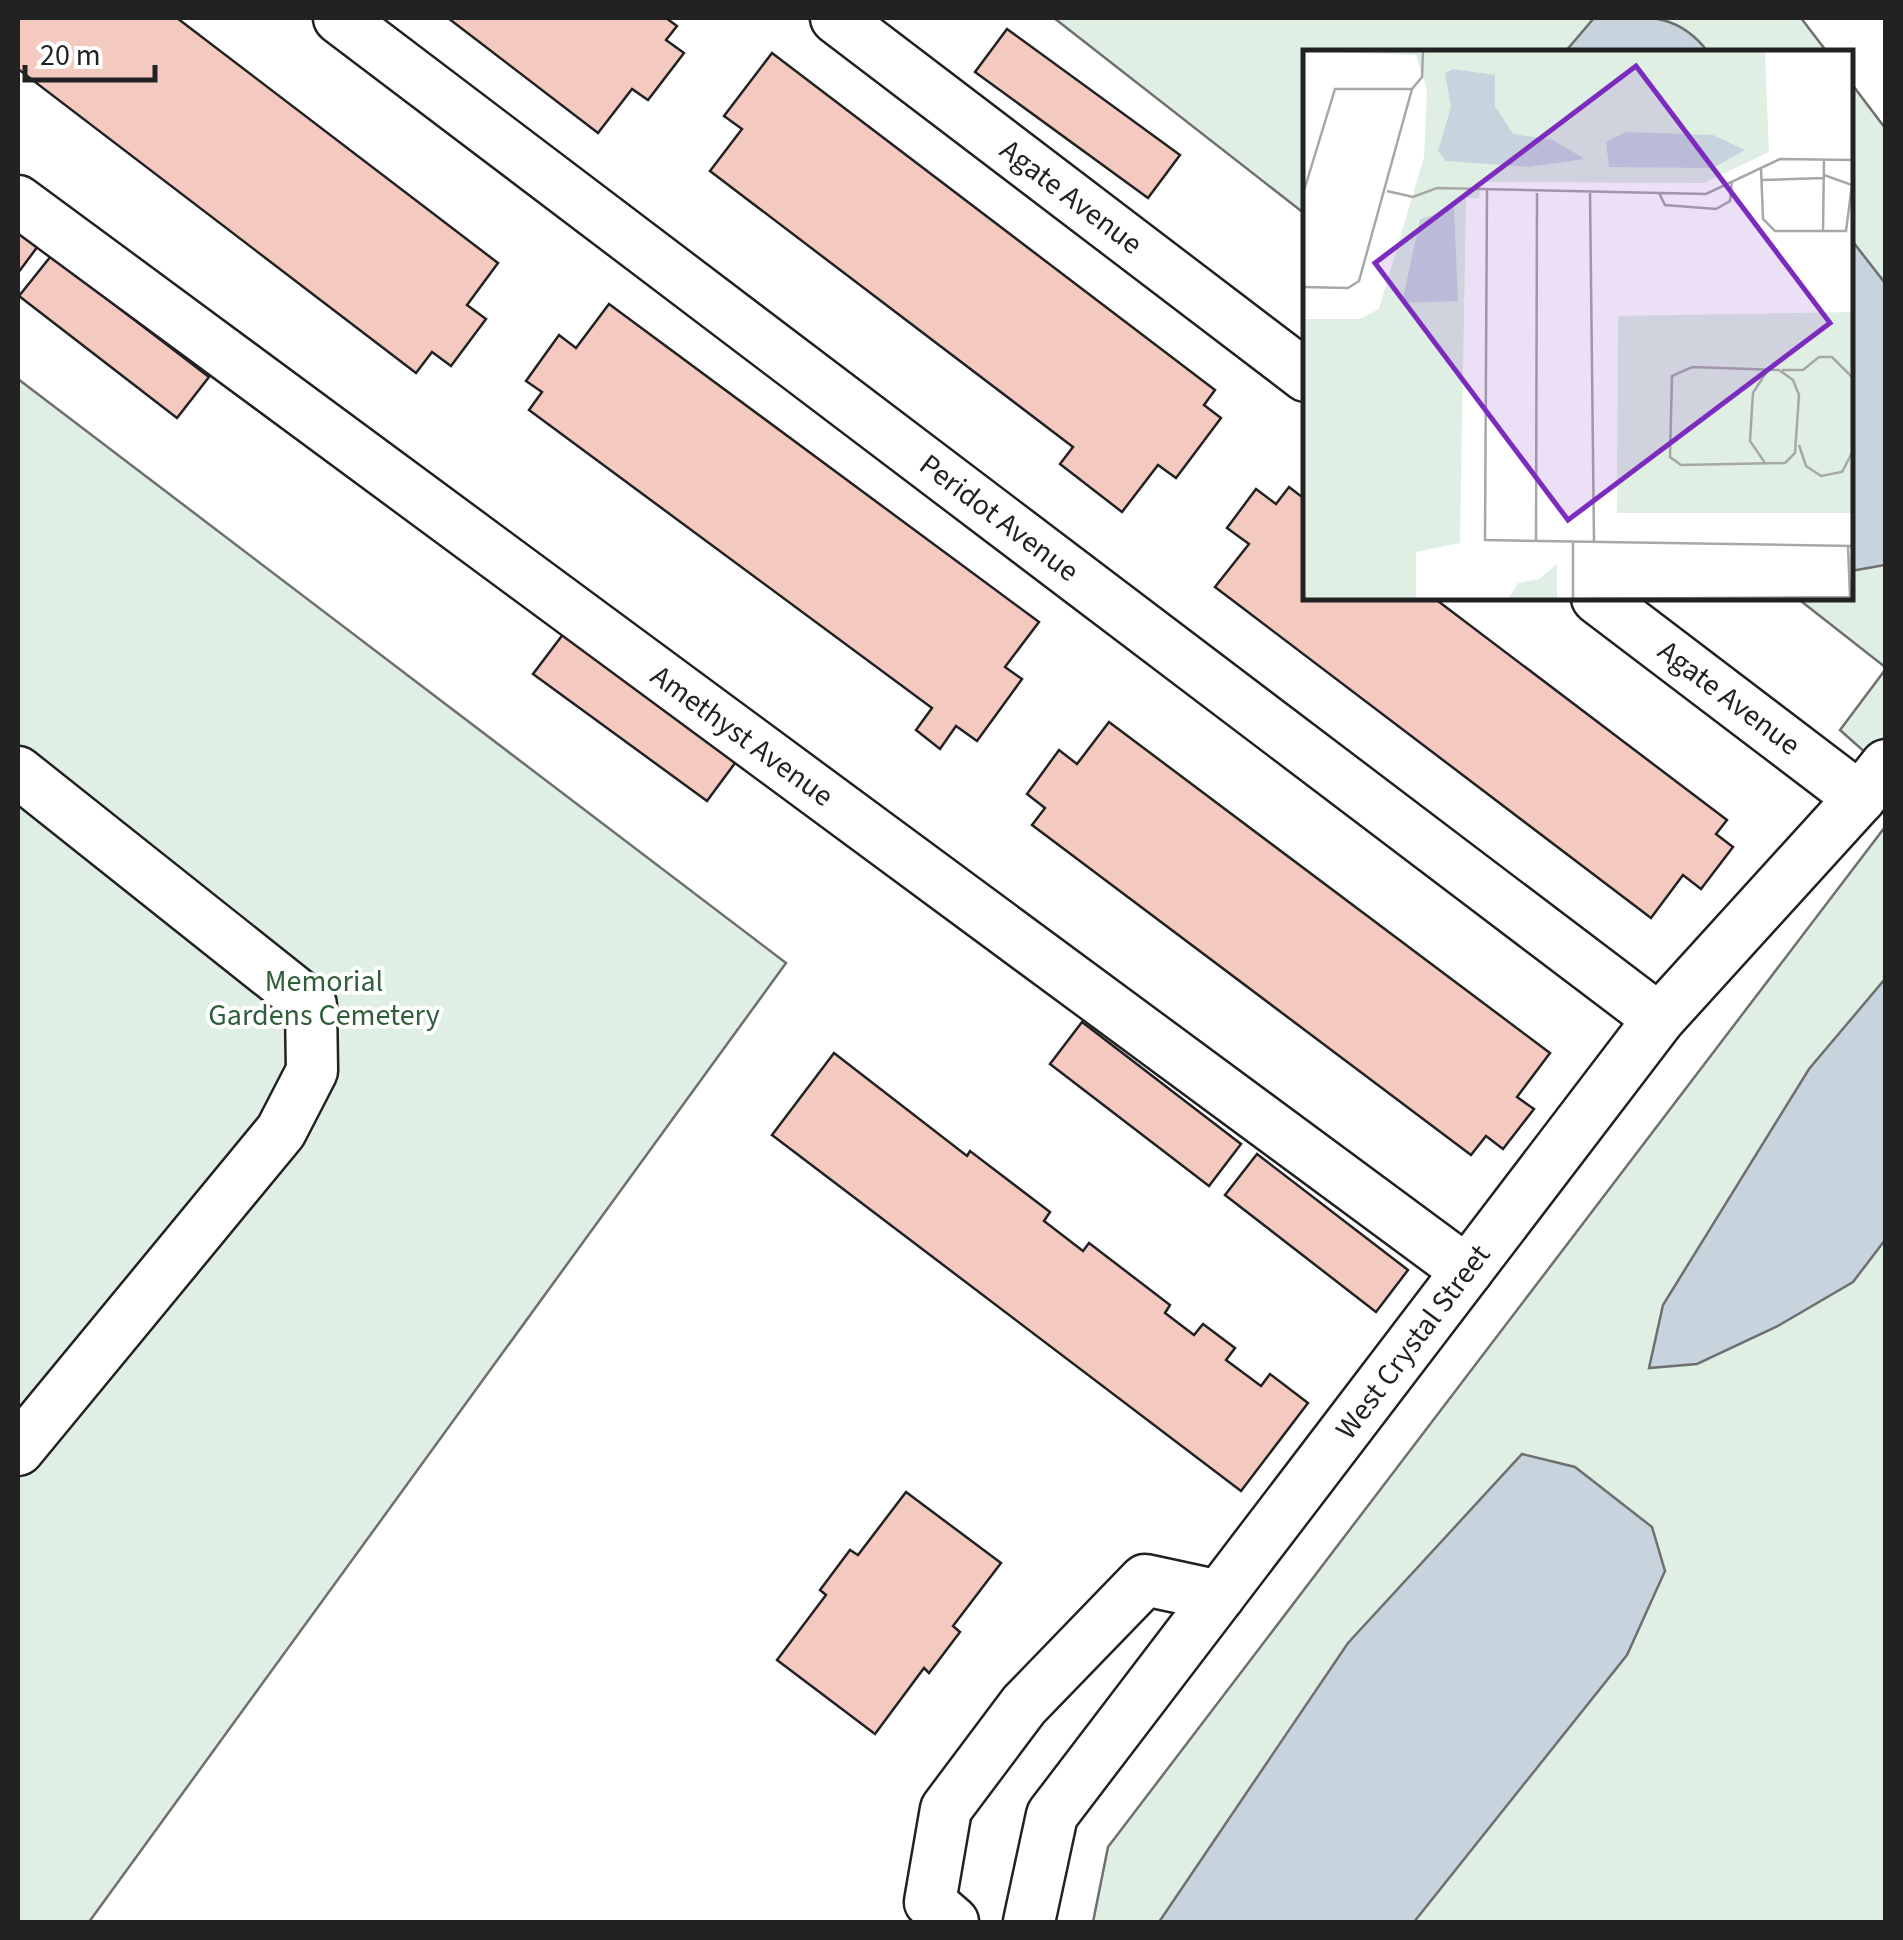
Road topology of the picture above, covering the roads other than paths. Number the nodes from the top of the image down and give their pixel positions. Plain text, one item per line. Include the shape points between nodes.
1 (339, 18) edge
2 (836, 18) edge
3 (18, 201) edge
4 (1303, 374) edge
5 (1600, 600) edge
6 (18, 772) edge
7 (1873, 782) edge
8 (1659, 1019) junction
9 (1467, 1271) junction
10 (18, 1450) edge
11 (1219, 1596) junction
12 (953, 1922) edge
13 (1030, 1922) edge

1 - 8 street, Peridot Avenue
2 - 4 street, Agate Avenue
3 - 9 street, Amethyst Avenue
5 - 7 street, Agate Avenue
6 - 10 street via 311,1004 312,1071 281,1131
7 - 8 street, West Crystal Street
8 - 9 street, West Crystal Street
9 - 11 street, West Crystal Street
11 - 12 street via 1145,1580 1024,1705 946,1809 930,1902
11 - 13 street, West Crystal Street via 1052,1815

